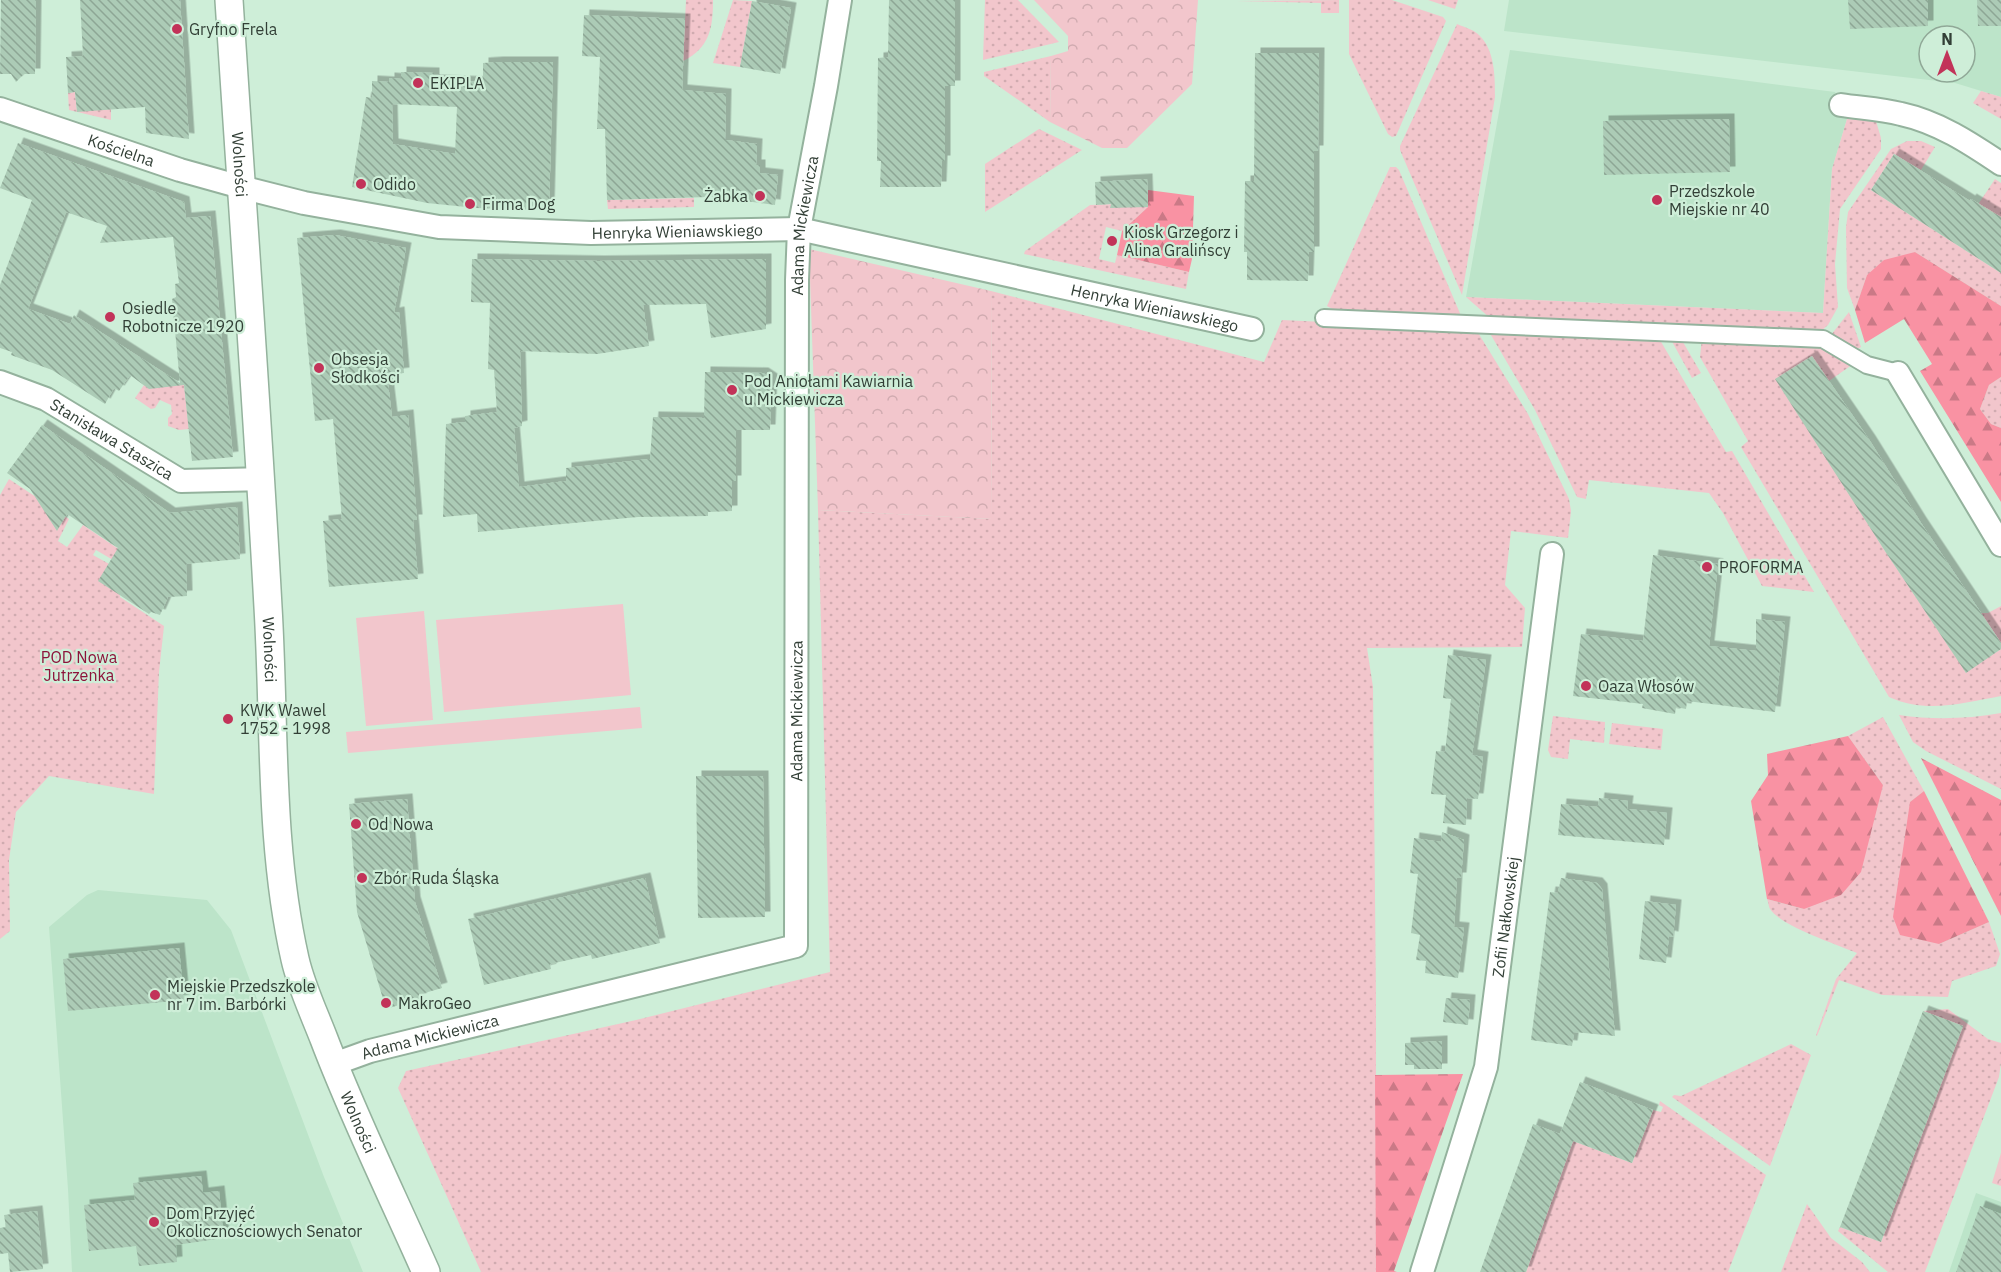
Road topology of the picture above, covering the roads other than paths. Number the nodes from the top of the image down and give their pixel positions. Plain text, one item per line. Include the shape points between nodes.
1 (229, 0) edge
2 (840, 0) edge
3 (1840, 105) dead end
4 (0, 109) edge
5 (2001, 164) edge
6 (241, 187) junction
7 (799, 229) junction
8 (1324, 318) dead end
9 (1252, 329) dead end
10 (1898, 373) joint
11 (0, 382) edge
12 (262, 478) junction
13 (2001, 546) edge
14 (1552, 554) dead end
15 (334, 1064) junction
16 (426, 1272) edge
17 (1422, 1272) edge

1 - 6 street, Wolności
2 - 7 street, Adama Mickiewicza
3 - 5 street via 1900,113 1934,124
4 - 6 street, Kościelna
6 - 7 street, Henryka Wieniawskiego via 304,203 439,227 591,233
6 - 12 street, Wolności
7 - 9 street, Henryka Wieniawskiego
7 - 15 street, Adama Mickiewicza via 796,946 380,1048
8 - 10 street via 1823,339 1867,365
10 - 13 street
11 - 12 street, Stanisława Staszica via 46,399 181,481
12 - 15 street, Wolności via 276,811 283,888 295,960
14 - 17 street, Zofii Nałkowskiej via 1486,1067
15 - 16 street, Wolności

